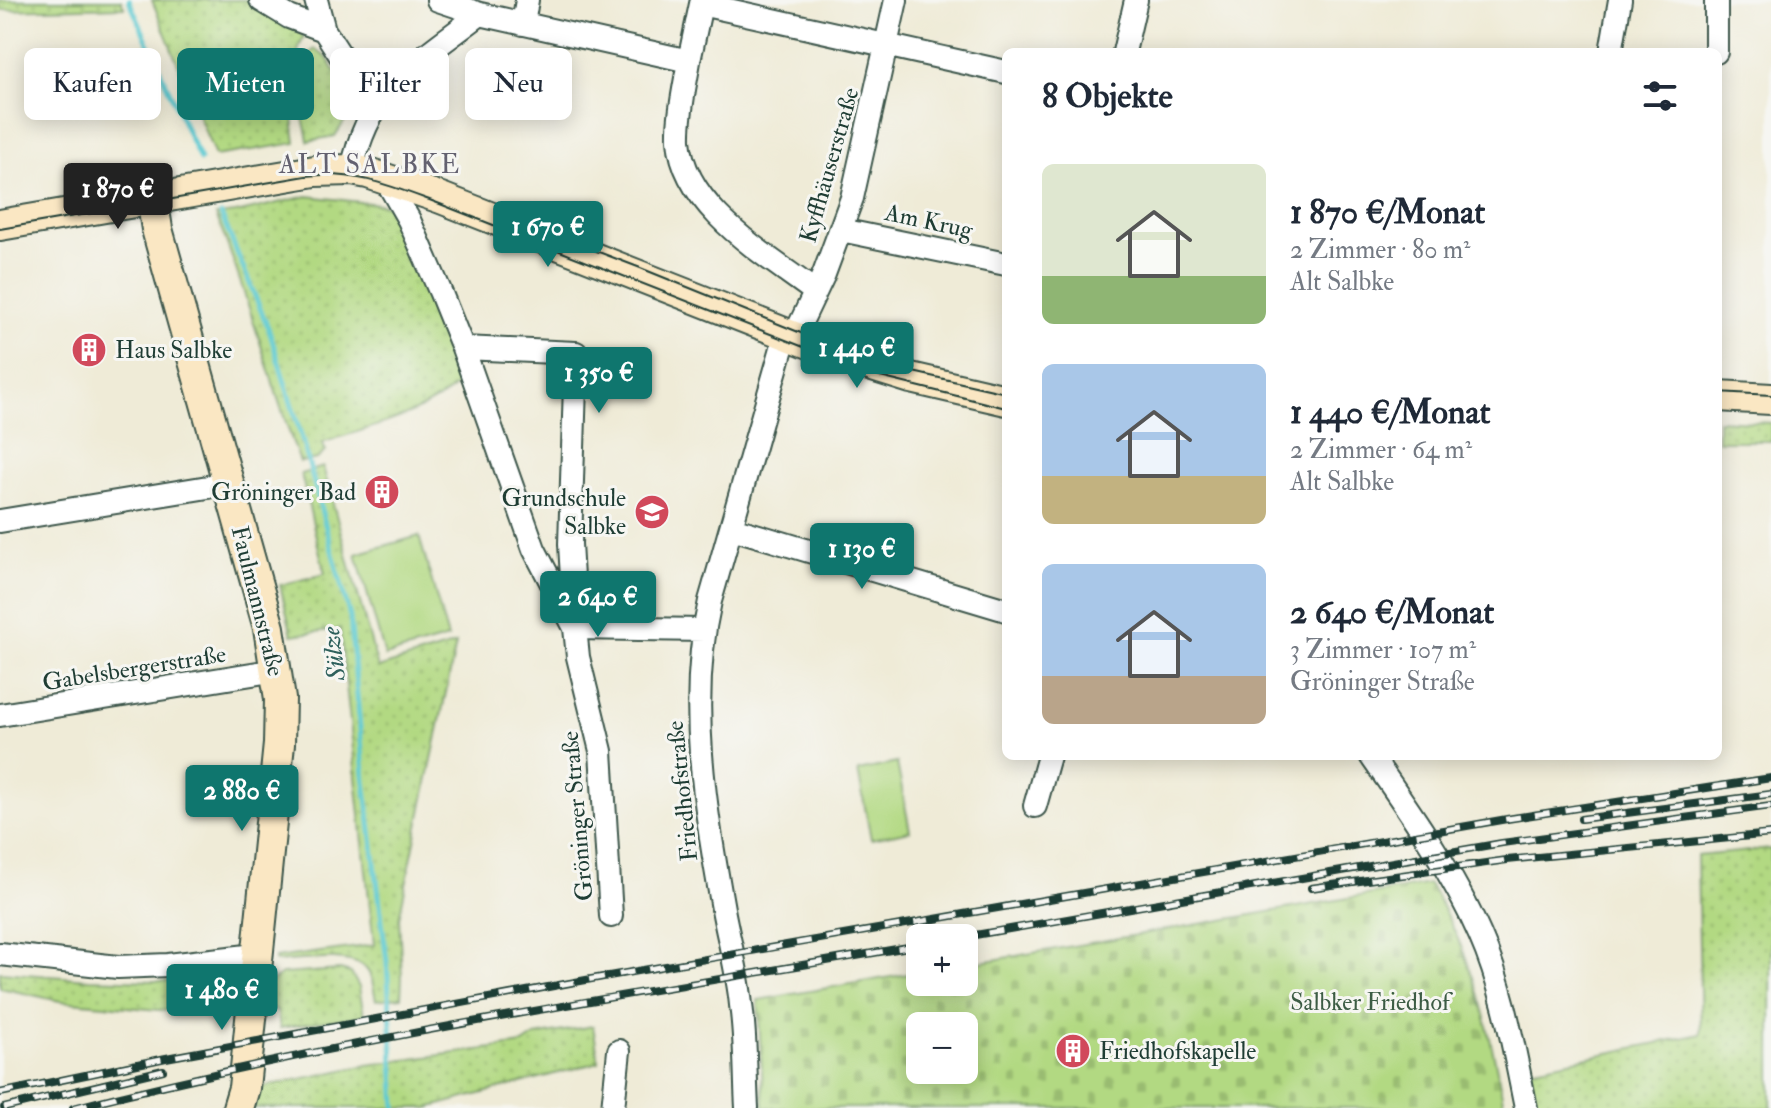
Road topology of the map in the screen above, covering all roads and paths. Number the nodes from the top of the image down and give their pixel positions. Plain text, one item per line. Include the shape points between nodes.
1 (261, 0) edge
2 (316, 0) edge
3 (438, 0) edge
4 (527, 0) edge
5 (896, 0) edge
6 (1136, 0) edge
7 (1620, 0) edge
8 (1716, 0) edge
9 (700, 2) edge
10 (480, 14) junction
11 (523, 24) junction
12 (324, 30) junction
13 (887, 44) junction
14 (336, 48) edge
15 (437, 48) edge
16 (1125, 48) edge
17 (1612, 48) edge
18 (1716, 48) edge
19 (689, 61) junction
20 (1002, 71) edge
21 (368, 120) edge
22 (352, 170) junction
23 (385, 178) junction
24 (152, 198) junction
25 (0, 225) edge
26 (841, 230) junction
27 (1002, 263) edge
28 (814, 291) junction
29 (790, 336) junction
30 (463, 348) junction
31 (1722, 396) edge
32 (1002, 399) edge
33 (1771, 399) edge
34 (227, 481) junction
35 (0, 521) edge
36 (732, 528) junction
37 (1002, 609) edge
38 (575, 628) junction
39 (704, 630) junction
40 (277, 670) junction
41 (0, 715) edge
42 (1048, 760) edge
43 (1374, 760) edge
44 (1035, 806) dead end
45 (611, 916) dead end
46 (0, 954) edge
47 (256, 955) junction
48 (619, 1051) dead end
49 (238, 1108) edge
50 (613, 1108) edge
51 (747, 1108) edge
52 (1526, 1108) edge

1 - 12 street
2 - 12 street
3 - 10 street
4 - 11 street
5 - 13 street, Kyffhäuserstraße
6 - 16 street
7 - 17 street
8 - 18 street
9 - 13 street
9 - 19 street
10 - 11 street
10 - 15 street
11 - 19 street
12 - 14 street
13 - 20 street
13 - 26 street, Kyffhäuserstraße
19 - 28 street via 679,133 691,179 722,220
21 - 22 street
22 - 23 main road
22 - 24 main road via 287,174
23 - 29 main road
23 - 30 street, Gröninger Straße via 409,220
24 - 25 main road
24 - 34 main road, Faulmannstraße
26 - 27 street, Am Krug
26 - 28 street, Kyffhäuserstraße
28 - 29 street, Kyffhäuserstraße
29 - 32 main road via 893,373
29 - 36 street, Friedhofstraße
30 - 38 street, Gröninger Straße via 534,549
30 - 38 street via 576,353 570,544
31 - 33 main road
34 - 35 street
34 - 40 main road, Faulmannstraße
36 - 37 street
36 - 39 street, Friedhofstraße
38 - 39 street
38 - 45 street, Gröninger Straße via 601,751
39 - 51 street, Friedhofstraße via 700,753 742,1007
40 - 41 street, Gabelsbergerstraße
40 - 47 main road, Faulmannstraße via 280,729
42 - 44 street
43 - 52 street via 1438,855 1480,936 1502,1000
46 - 47 street via 118,967
47 - 49 main road, Faulmannstraße
48 - 50 street

